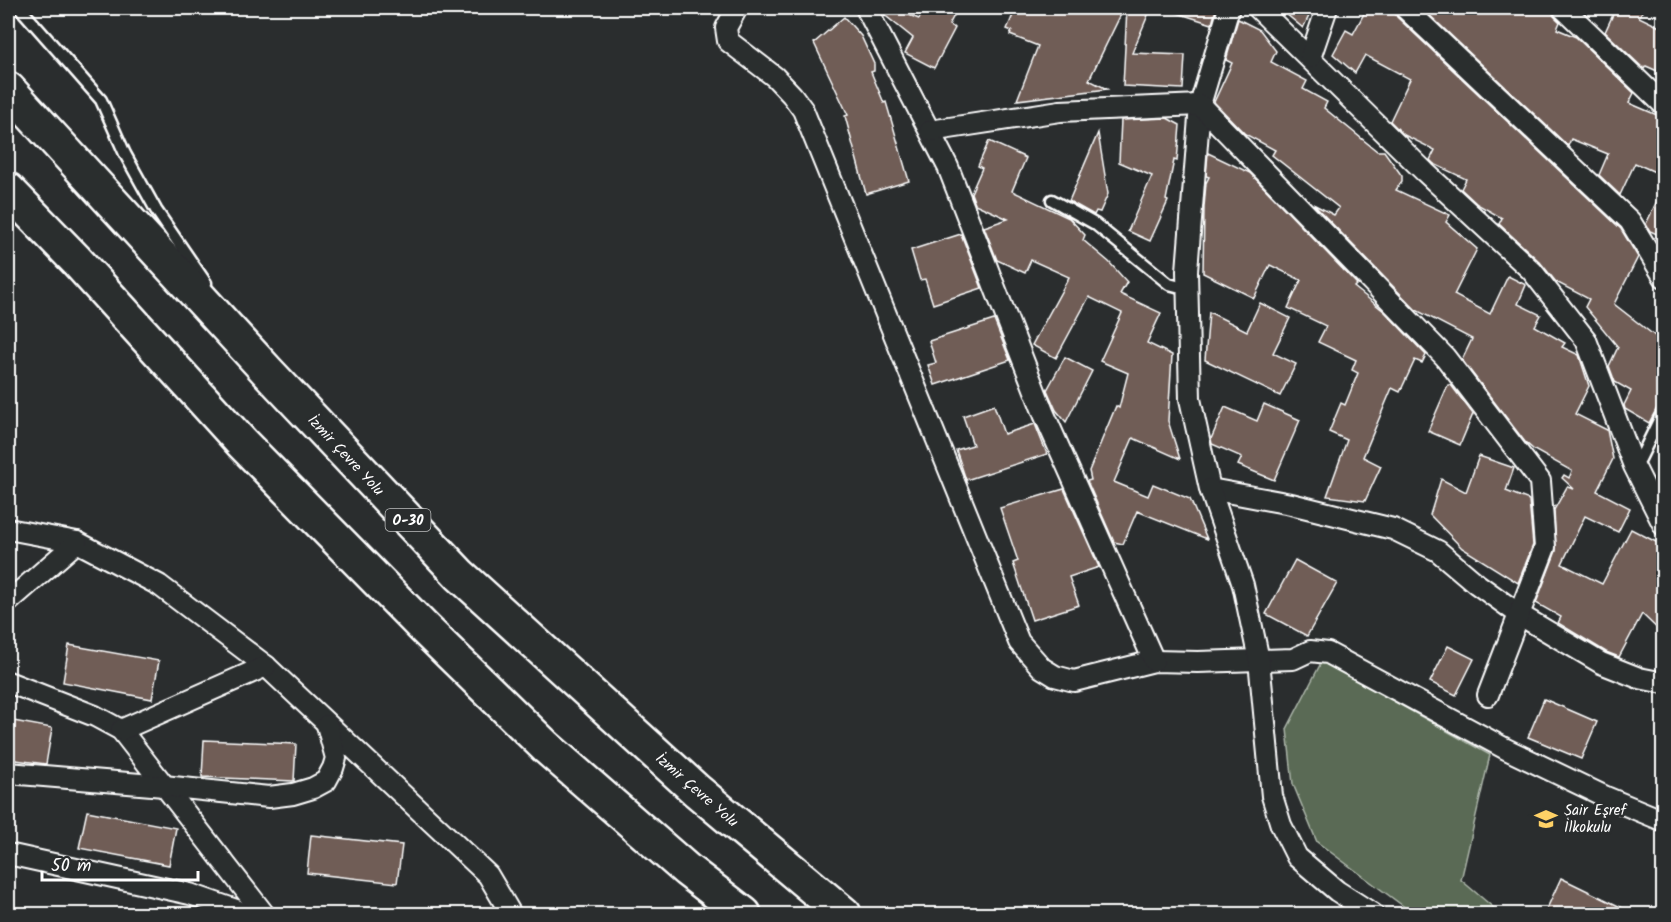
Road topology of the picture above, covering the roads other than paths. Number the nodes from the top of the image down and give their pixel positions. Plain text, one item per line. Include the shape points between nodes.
1 (20, 8) edge
2 (737, 8) edge
3 (866, 8) edge
4 (1229, 8) edge
5 (1258, 8) edge
6 (1326, 8) edge
7 (1405, 8) edge
8 (1563, 8) edge
9 (1310, 58) junction
10 (10, 96) edge
11 (1200, 105) junction
12 (1664, 105) edge
13 (930, 131) junction
14 (8, 190) edge
15 (1052, 200) dead end
16 (1664, 277) edge
17 (1188, 289) junction
18 (268, 372) junction
19 (1664, 410) edge
20 (1634, 466) junction
21 (1210, 489) junction
22 (1664, 526) edge
23 (8, 529) edge
24 (77, 542) junction
25 (8, 602) edge
26 (1520, 615) junction
27 (1259, 660) junction
28 (1154, 661) junction
29 (266, 666) junction
30 (8, 682) edge
31 (1664, 683) edge
32 (1488, 695) dead end
33 (326, 722) junction
34 (121, 730) junction
35 (8, 773) edge
36 (164, 786) junction
37 (1664, 821) edge
38 (8, 854) edge
39 (243, 915) edge
40 (264, 915) edge
41 (511, 915) edge
42 (744, 915) edge
43 (844, 915) edge
44 (1373, 915) edge

1 - 18 lane via 101,100 156,210
2 - 28 street via 726,28 728,41 776,77 803,110 1019,642 1042,668 1074,681
3 - 13 street
4 - 11 street
5 - 9 street
6 - 9 street
7 - 16 street via 1630,221
8 - 12 street
9 - 20 street via 1532,271 1586,340
10 - 18 highway, İzmir Çevre Yolu / O-30
11 - 13 street via 1060,111
11 - 17 street
11 - 26 street via 1445,357 1540,481 1545,547
13 - 28 street via 948,167 1044,414
14 - 42 highway via 242,443 433,637 546,747
15 - 17 lane via 1095,224 1169,284
17 - 21 street via 1190,399
18 - 43 highway, İzmir Çevre Yolu / O-30 via 460,575 696,790
19 - 20 lane
20 - 22 street
21 - 26 street via 1393,529 1438,551
21 - 27 street via 1243,585
23 - 24 street
24 - 25 street
24 - 29 street via 159,585
26 - 31 street via 1601,663
26 - 32 street
27 - 28 street
27 - 37 street via 1293,659 1310,651 1328,653 1506,749
27 - 44 street via 1272,796 1281,825 1297,857
29 - 33 street
29 - 34 street
30 - 34 street
33 - 36 street via 336,758 326,781 313,788 268,797
33 - 41 street via 488,875
34 - 36 street
35 - 36 street
36 - 40 street
38 - 39 street via 190,894

